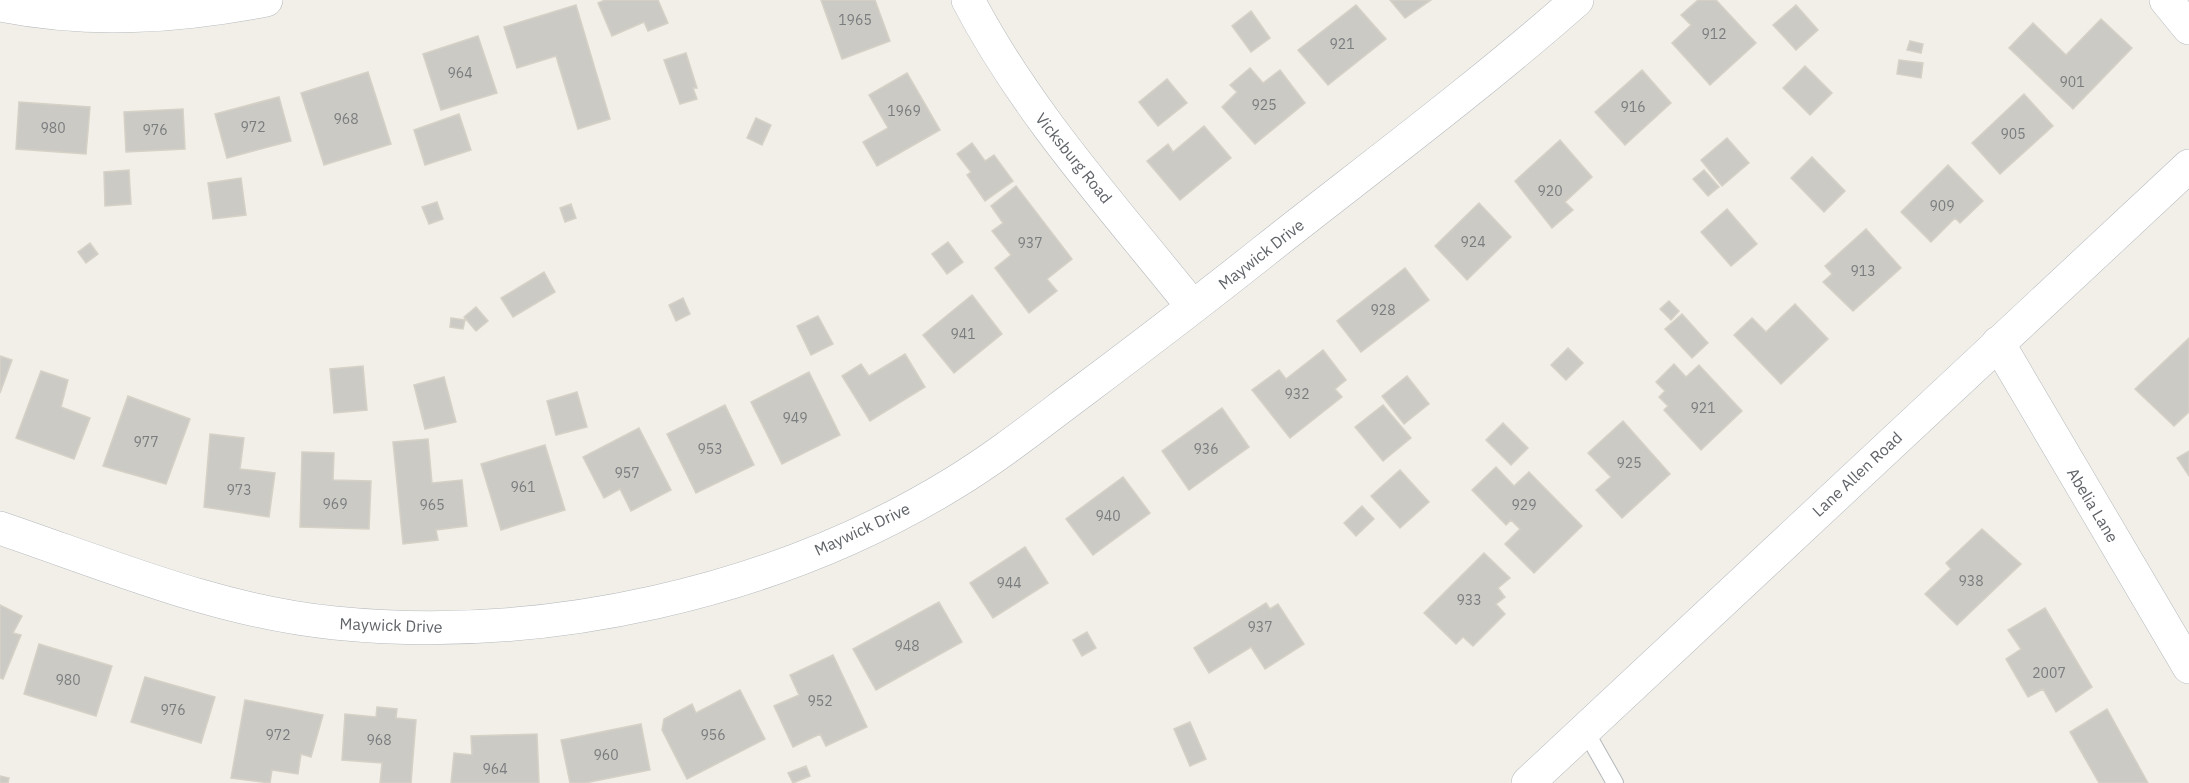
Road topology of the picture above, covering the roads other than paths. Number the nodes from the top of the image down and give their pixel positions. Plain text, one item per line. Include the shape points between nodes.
1 (266, 0) edge
2 (968, 0) edge
3 (1577, 0) edge
4 (2166, 0) edge
5 (0, 5) edge
6 (1544, 11) edge
7 (2189, 28) edge
8 (2189, 166) edge
9 (1193, 307) junction
10 (1998, 343) junction
11 (0, 528) edge
12 (2189, 667) edge
13 (1585, 730) junction
14 (1528, 783) edge
15 (1615, 783) edge

1 - 5 street via 212,10 134,17 68,16
2 - 9 street, Vicksburg Road via 994,50 1032,105
3 - 6 street, Maywick Drive
4 - 7 street
6 - 9 street, Maywick Drive
8 - 10 street, Lane Allen Road
9 - 11 street, Maywick Drive via 1034,428 955,482 892,518 830,547 752,576 623,609 559,620 480,626 336,623 277,615 208,598
10 - 12 street, Abelia Lane
10 - 13 street, Lane Allen Road
13 - 14 street, Lane Allen Road
13 - 15 lane

